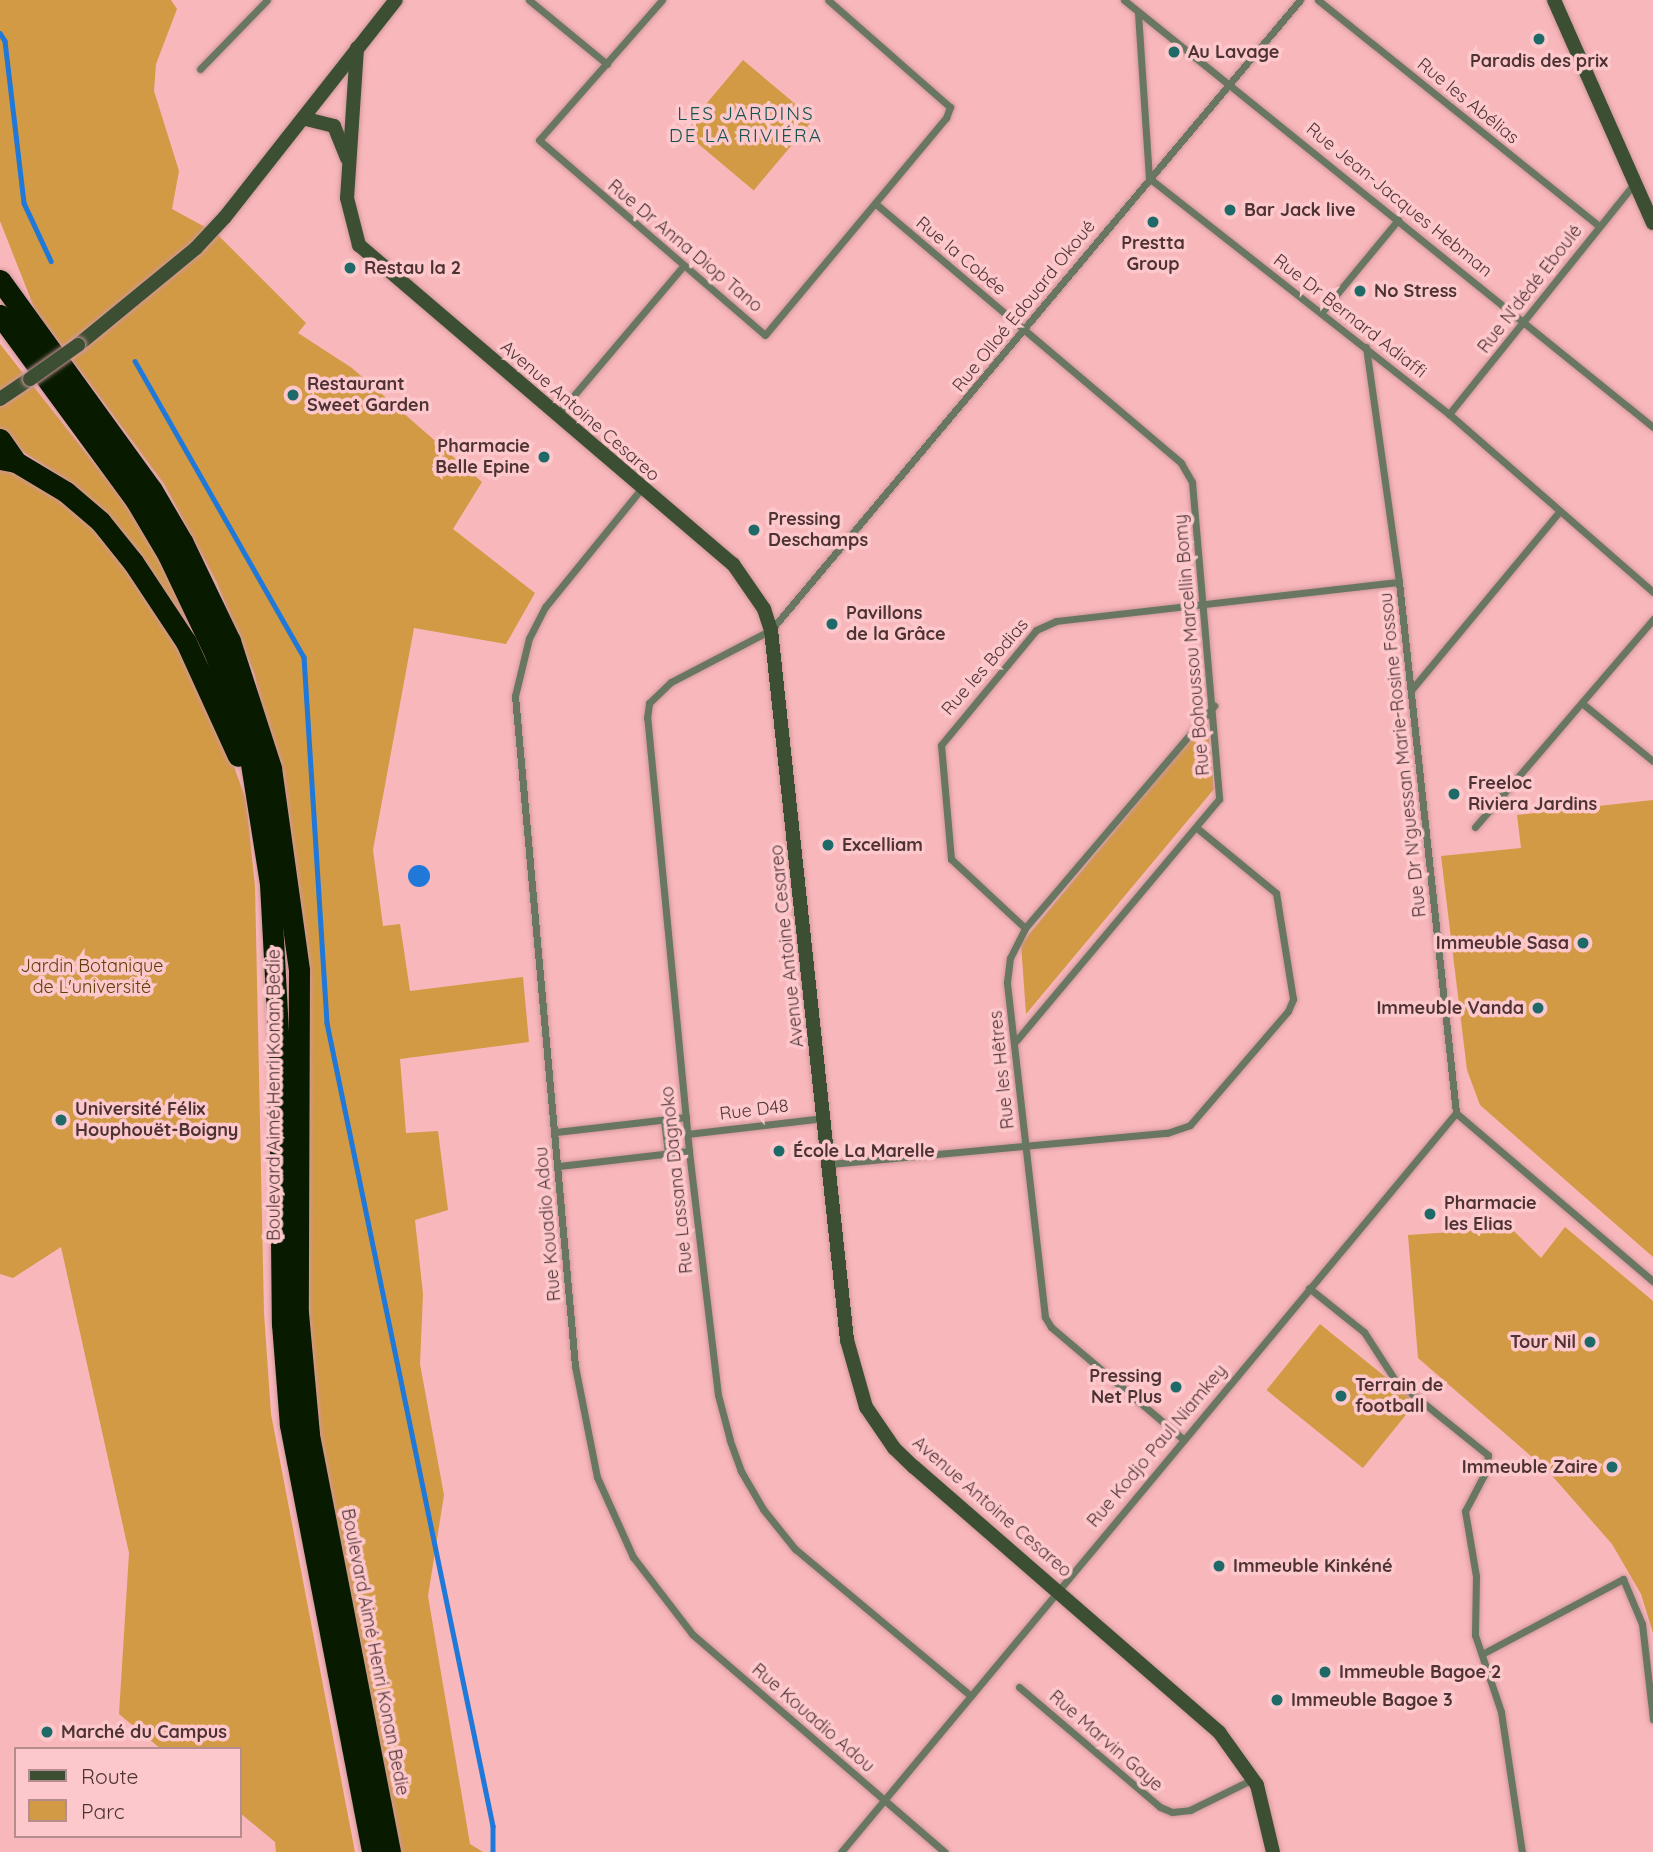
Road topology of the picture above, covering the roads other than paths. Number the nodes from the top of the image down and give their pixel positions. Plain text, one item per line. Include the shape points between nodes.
1 (267, 0) edge
2 (397, 0) edge
3 (529, 0) edge
4 (662, 0) edge
5 (828, 0) edge
6 (1125, 0) edge
7 (1300, 0) edge
8 (1318, 0) edge
9 (1554, 0) edge
10 (1138, 13) junction
11 (357, 48) junction
12 (607, 64) junction
13 (200, 69) dead end
14 (1229, 82) junction
15 (306, 119) junction
16 (350, 170) junction
17 (1149, 178) junction
18 (1635, 183) junction
19 (876, 204) junction
20 (1398, 220) junction
21 (1653, 223) edge
22 (1599, 226) junction
23 (684, 265) junction
24 (0, 267) edge
25 (6, 287) edge
26 (1321, 313) junction
27 (0, 315) edge
28 (1526, 323) junction
29 (1026, 331) junction
30 (1366, 347) junction
31 (0, 399) edge
32 (1449, 414) junction
33 (557, 415) junction
34 (1653, 428) edge
35 (0, 439) edge
36 (8, 460) edge
37 (641, 489) junction
38 (1560, 511) junction
39 (1399, 582) junction
40 (1653, 592) edge
41 (1204, 602) junction
42 (1653, 619) edge
43 (771, 630) junction
44 (1412, 689) junction
45 (1583, 704) junction
46 (1214, 706) junction
47 (1653, 761) edge
48 (254, 796) junction
49 (1475, 827) dead end
50 (1197, 828) junction
51 (1025, 928) junction
52 (1016, 1041) junction
53 (1457, 1113) junction
54 (685, 1117) junction
55 (825, 1118) junction
56 (664, 1120) junction
57 (556, 1132) junction
58 (687, 1134) junction
59 (1026, 1145) junction
60 (689, 1151) junction
61 (668, 1154) junction
62 (830, 1164) junction
63 (559, 1166) junction
64 (1653, 1281) edge
65 (1310, 1288) junction
66 (1183, 1439) junction
67 (1057, 1589) junction
68 (1482, 1654) junction
69 (1019, 1687) dead end
70 (971, 1696) junction
71 (1653, 1719) edge
72 (1253, 1779) junction
73 (884, 1800) junction
74 (372, 1852) edge
75 (390, 1852) edge
76 (841, 1852) edge
77 (945, 1852) edge
78 (1273, 1852) edge
79 (1521, 1852) edge

1 - 13 street
2 - 11 street
3 - 12 street
4 - 12 street, Rue Dr Anna Diop Tano
5 - 19 street, Rue Dr Anna Diop Tano via 950,107
6 - 10 street, Rue Jean-Jacques Hebman
7 - 14 street, Rue Olloé Edouard Okoué
8 - 22 street, Rue les Abélias
9 - 18 street
10 - 14 street, Rue Jean-Jacques Hebman
10 - 17 street
11 - 15 street
11 - 16 street, Avenue Antoine Cesareo
12 - 23 street, Rue Dr Anna Diop Tano via 539,140
14 - 17 street, Rue Olloé Edouard Okoué
14 - 20 street, Rue Jean-Jacques Hebman
15 - 16 street via 334,126
15 - 31 street, bridge via 196,248 78,345
16 - 33 street, Avenue Antoine Cesareo via 350,221 367,254
17 - 26 street, Rue Dr Bernard Adiaffi
17 - 29 street, Rue Olloé Edouard Okoué
18 - 21 street
18 - 22 street, Rue N'dédé Eboulé
19 - 23 street, Rue Dr Anna Diop Tano via 765,335
19 - 29 street, Rue la Cobée
20 - 26 street
20 - 28 street, Rue Jean-Jacques Hebman
22 - 28 street, Rue N'dédé Eboulé
23 - 33 street
24 - 25 highway, Boulevard Aimé Henri Konan Bedie
25 - 75 highway, Boulevard Aimé Henri Konan Bedie via 152,490 183,543 230,641 271,768 299,970 298,1313 309,1435
26 - 30 street, Rue Dr Bernard Adiaffi
27 - 48 highway, Boulevard Aimé Henri Konan Bedie via 136,501 168,555 241,723
28 - 32 street, Rue N'dédé Eboulé
28 - 34 street, Rue Jean-Jacques Hebman
29 - 41 street, Rue Bohoussou Marcellin Bomy via 1181,463 1192,482
29 - 43 street, Rue Olloé Edouard Okoué
30 - 32 street, Rue Dr Bernard Adiaffi
30 - 39 street, Rue Dr N'guessan Marie-Rosine Fossou
32 - 38 street, Rue Dr Bernard Adiaffi
33 - 37 street, Avenue Antoine Cesareo
35 - 36 highway
36 - 48 highway via 66,492 100,522 133,562 186,642
37 - 43 street, Avenue Antoine Cesareo via 733,564 757,597
37 - 57 street, Rue Kouadio Adou via 545,607 529,638 515,696
38 - 40 street, Rue Dr Bernard Adiaffi
38 - 44 street
39 - 41 street, Rue les Bodias
39 - 44 street, Rue Dr N'guessan Marie-Rosine Fossou
41 - 46 street, Rue Bohoussou Marcellin Bomy
41 - 51 street, Rue les Bodias via 1045,624 946,736 942,772 951,859
42 - 45 street
43 - 54 street, Rue Lassana Dagnoko via 671,682 649,703
43 - 55 street, Avenue Antoine Cesareo
44 - 53 street, Rue Dr N'guessan Marie-Rosine Fossou
45 - 47 street
45 - 49 street
46 - 50 street, Rue Bohoussou Marcellin Bomy via 1221,790
46 - 51 street, Rue les Hêtres
48 - 74 highway, Boulevard Aimé Henri Konan Bedie via 271,911 279,1048 282,1324 290,1425
50 - 52 street, Rue Bohoussou Marcellin Bomy
50 - 59 street via 1276,893 1293,999 1288,1011 1190,1125 1167,1133
51 - 52 street, Rue les Hêtres via 1010,958 1007,982
52 - 59 street, Rue les Hêtres
53 - 64 street
53 - 65 street, Rue Kodjo Paul Niamkey
54 - 56 street
54 - 58 street, Rue Lassana Dagnoko
55 - 58 street, Rue D48
55 - 62 street, Avenue Antoine Cesareo
56 - 57 street
56 - 61 street
57 - 63 street, Rue Kouadio Adou
58 - 60 street, Rue Lassana Dagnoko
59 - 62 street
59 - 66 street, Rue les Hêtres via 1045,1317 1051,1327
60 - 61 street
60 - 70 street, Rue Lassana Dagnoko via 718,1395 741,1471 795,1549
61 - 63 street
62 - 67 street, Avenue Antoine Cesareo via 848,1340 866,1407 879,1430 914,1467
63 - 73 street, Rue Kouadio Adou via 575,1366 597,1477 633,1557 692,1634
65 - 66 street, Rue Kodjo Paul Niamkey
65 - 68 street via 1364,1332 1395,1380 1488,1455 1486,1471 1465,1511 1475,1565 1475,1635
66 - 67 street, Rue Kodjo Paul Niamkey
67 - 70 street, Rue Kodjo Paul Niamkey
67 - 72 street, Avenue Antoine Cesareo via 1219,1731
68 - 71 street via 1623,1579 1642,1624
68 - 79 street via 1506,1734
69 - 72 street, Rue Marvin Gaye via 1160,1807 1172,1812 1189,1810
70 - 73 street, Rue Kodjo Paul Niamkey
72 - 78 street, Avenue Antoine Cesareo
73 - 76 street, Rue Kodjo Paul Niamkey
73 - 77 street, Rue Kouadio Adou

